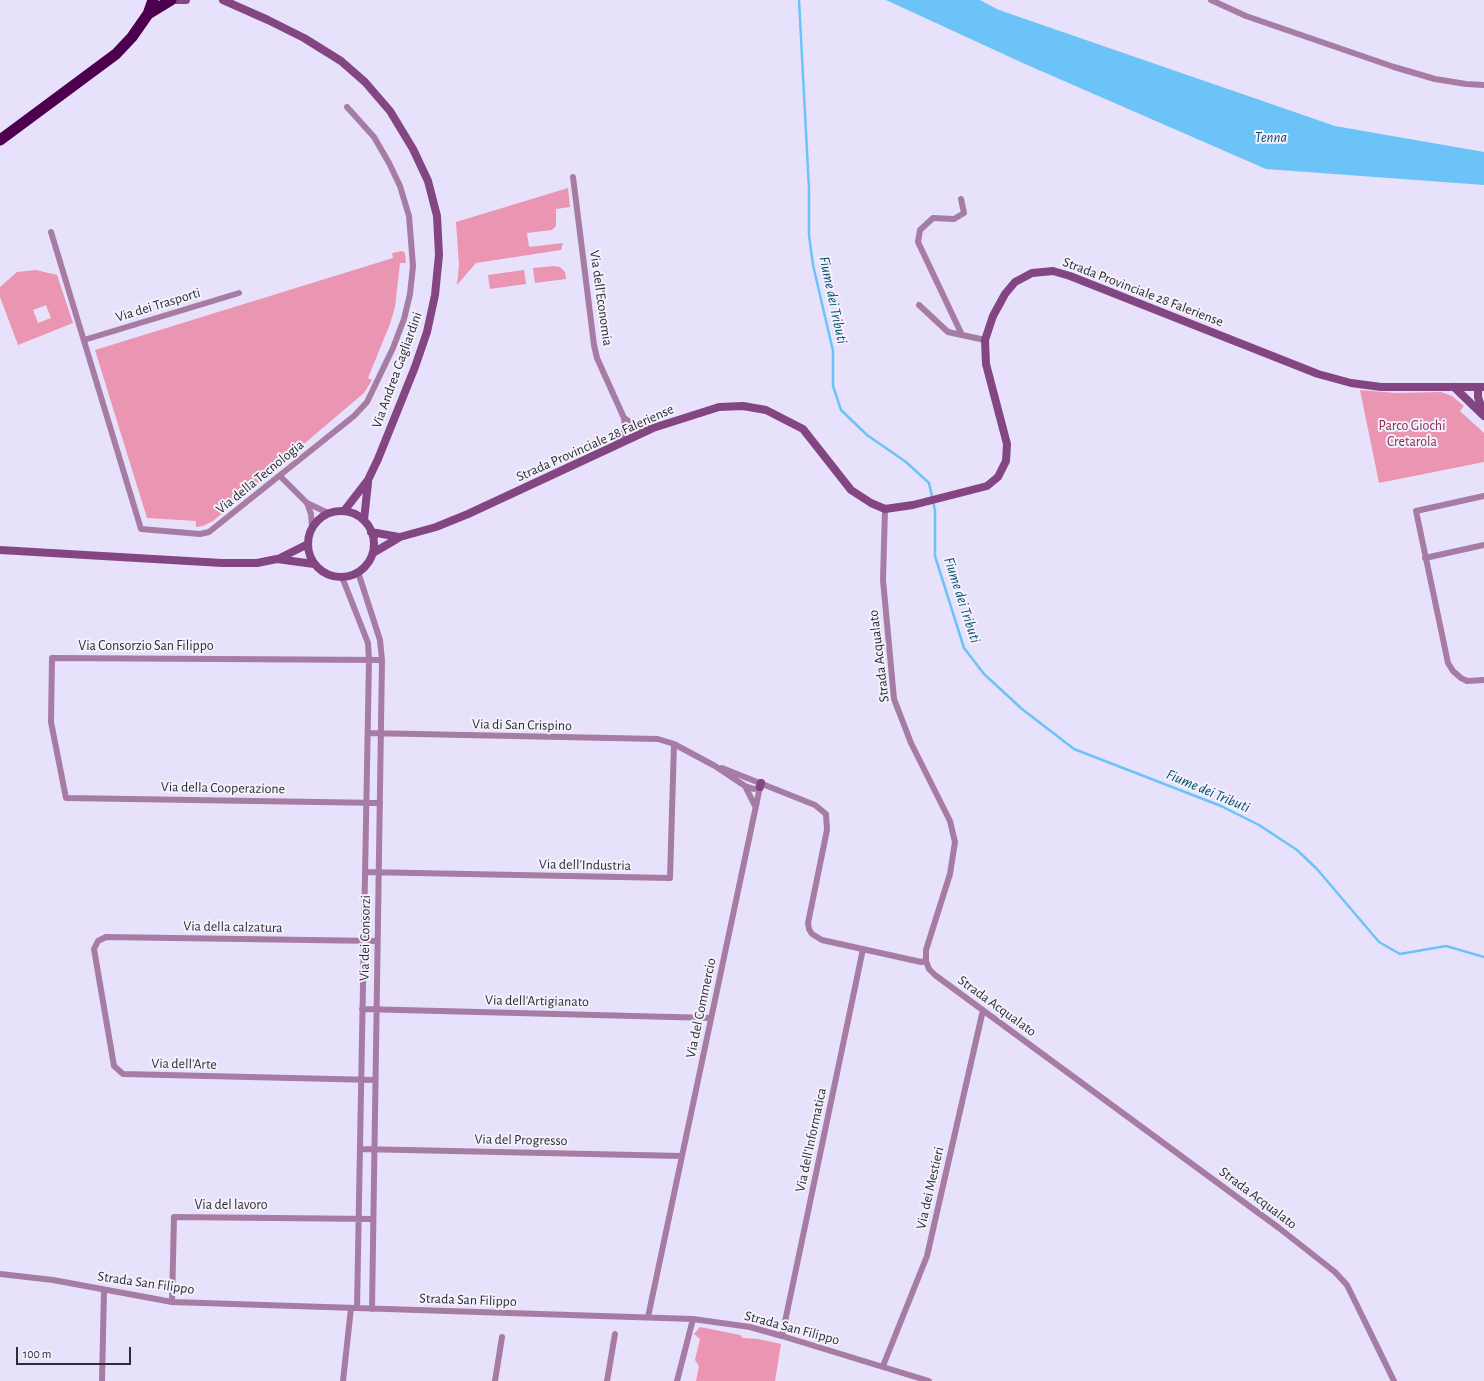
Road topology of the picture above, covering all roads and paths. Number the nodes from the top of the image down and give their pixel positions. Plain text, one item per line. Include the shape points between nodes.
1 (153, 0) edge
2 (171, 0) edge
3 (186, 0) edge
4 (222, 0) edge
5 (1211, 0) edge
6 (230, 1) edge
7 (148, 14) junction
8 (1484, 85) edge
9 (347, 107) dead end
10 (0, 140) edge
11 (573, 177) dead end
12 (961, 199) dead end
13 (51, 232) dead end
14 (239, 293) dead end
15 (919, 305) dead end
16 (962, 335) junction
17 (84, 340) junction
18 (985, 340) junction
19 (1454, 387) junction
20 (1478, 387) edge
21 (1470, 403) junction
22 (1484, 416) edge
23 (628, 426) junction
24 (653, 428) junction
25 (638, 435) junction
26 (615, 446) junction
27 (280, 476) junction
28 (368, 480) junction
29 (1484, 496) edge
30 (307, 503) junction
31 (885, 509) junction
32 (344, 511) junction
33 (328, 513) junction
34 (364, 520) junction
35 (312, 527) junction
36 (371, 532) junction
37 (400, 537) junction
38 (308, 544) junction
39 (1484, 545) edge
40 (0, 550) edge
41 (373, 553) junction
42 (1425, 558) junction
43 (277, 559) junction
44 (314, 564) junction
45 (358, 572) junction
46 (342, 577) junction
47 (369, 660) junction
48 (382, 660) junction
49 (1484, 680) edge
50 (368, 733) junction
51 (381, 734) junction
52 (674, 744) junction
53 (715, 766) junction
54 (761, 785) junction
55 (745, 786) junction
56 (66, 798) joint
57 (366, 803) junction
58 (380, 803) junction
59 (755, 806) junction
60 (365, 872) junction
61 (378, 872) junction
62 (364, 941) junction
63 (377, 941) junction
64 (94, 949) joint
65 (863, 949) junction
66 (926, 961) junction
67 (362, 1009) junction
68 (376, 1010) junction
69 (983, 1010) junction
70 (711, 1018) junction
71 (361, 1080) junction
72 (375, 1080) junction
73 (360, 1149) junction
74 (374, 1149) junction
75 (682, 1156) junction
76 (358, 1218) junction
77 (373, 1218) junction
78 (0, 1274) edge
79 (104, 1290) junction
80 (172, 1302) junction
81 (354, 1308) junction
82 (372, 1308) junction
83 (648, 1317) junction
84 (693, 1319) junction
85 (615, 1334) dead end
86 (782, 1336) junction
87 (502, 1337) dead end
88 (883, 1366) junction
89 (102, 1381) edge
90 (343, 1381) edge
91 (495, 1381) edge
92 (607, 1381) edge
93 (677, 1381) edge
94 (929, 1381) edge
95 (1394, 1381) edge

1 - 7 highway
2 - 3 main road
2 - 7 highway
4 - 6 main road, Via Andrea Gagliardini
5 - 8 street via 1246,16 1394,67 1435,79
6 - 28 main road, Via Andrea Gagliardini via 304,38 341,61 365,82 390,111 413,149 428,181 437,224 439,255 435,295 427,332 415,368
7 - 10 highway via 116,54
9 - 27 street, Via della Tecnologia via 374,137 400,186 409,216 412,241 410,294 393,348 367,402 354,416
11 - 23 street, Via dell'Economia via 594,345 597,358
12 - 16 street via 964,213 954,218 933,218 920,230 918,242
13 - 17 street, Via della Tecnologia
14 - 17 street, Via dei Trasporti
15 - 16 street via 948,332
16 - 18 street
17 - 27 street, Via della Tecnologia via 141,529 200,534 209,532
18 - 19 main road, Strada Provinciale 28 Faleriense via 993,316 1015,282 1032,273 1053,272 1070,276 1318,374 1351,383 1381,387
18 - 31 main road, Strada Provinciale 28 Faleriense via 986,364 1007,444 1006,461 998,477 987,486 913,505
19 - 20 main road, Strada Provinciale 28 Faleriense
19 - 21 main road
20 - 21 main road via 1468,396
20 - 22 main road via 1478,397
21 - 22 main road
23 - 24 street
23 - 25 street via 633,435
23 - 26 street
24 - 25 main road, Strada Provinciale 28 Faleriense
24 - 31 main road, Strada Provinciale 28 Faleriense via 719,407 743,406 766,410 803,429 851,490 871,504
25 - 26 main road, Strada Provinciale 28 Faleriense
26 - 37 main road, Strada Provinciale 28 Faleriense via 454,520
27 - 30 street
28 - 32 main road
28 - 34 main road
29 - 42 street via 1416,512
30 - 33 street
30 - 35 street
31 - 66 street, Strada Acqualato via 883,580 894,699 911,743 950,821 955,842 950,874 930,936
32 - 33 main road
32 - 34 main road
33 - 35 main road
34 - 36 main road
35 - 38 main road
36 - 37 main road, Strada Provinciale 28 Faleriense
36 - 41 main road via 374,542
37 - 41 main road, Strada Provinciale 28 Faleriense
38 - 43 main road
38 - 44 main road
39 - 42 street
40 - 43 main road via 222,563
41 - 45 main road
42 - 49 street via 1448,663 1453,671 1467,681
43 - 44 main road
44 - 46 main road via 327,573
45 - 46 main road
45 - 48 street, Via dei Consorzi via 380,640
46 - 47 street, Via dei Consorzi via 368,643
47 - 48 street, Via Consorzio San Filippo
47 - 50 street, Via dei Consorzi
47 - 56 street, Via Consorzio San Filippo via 52,658 51,722
48 - 51 street, Via dei Consorzi
50 - 51 street, Via di San Crispino
50 - 57 street, Via dei Consorzi
51 - 52 street, Via di San Crispino via 658,739
51 - 58 street, Via dei Consorzi
52 - 53 street
52 - 61 street, Via dell'Industria via 670,878
53 - 54 street
53 - 55 street
54 - 55 street via 754,789
54 - 59 street, Via del Commercio
54 - 65 street via 815,805 826,814 827,830 809,929 822,940
55 - 59 street
56 - 57 street, Via della Cooperazione
57 - 58 street, Via della Cooperazione
57 - 60 street, Via dei Consorzi
58 - 61 street, Via dei Consorzi
59 - 70 street, Via del Commercio
60 - 61 street, Via dell'Industria
60 - 62 street, Via dei Consorzi
61 - 63 street, Via dei Consorzi
62 - 63 street, Via della calzatura
62 - 64 street, Via della calzatura via 106,937 98,941
62 - 67 street, Via dei Consorzi
63 - 68 street, Via dei Consorzi
64 - 71 street, Via dell'Arte via 114,1066 123,1074
65 - 66 street
65 - 86 street, Via dell'Informatica
66 - 69 street, Strada Acqualato via 935,975
67 - 68 street, Via dell'Artigianato
67 - 71 street, Via dei Consorzi
68 - 70 street, Via dell'Artigianato
68 - 72 street, Via dei Consorzi
69 - 88 street, Via dei Mestieri via 927,1256
69 - 95 street, Strada Acqualato via 1335,1272 1347,1285
70 - 75 street, Via del Commercio
71 - 72 street, Via dell'Arte
71 - 73 street, Via dei Consorzi
72 - 74 street, Via dei Consorzi
73 - 74 street, Via del Progresso
73 - 76 street, Via dei Consorzi
74 - 75 street, Via del Progresso
74 - 77 street, Via dei Consorzi
75 - 83 street, Via del Commercio
76 - 77 street, Via del lavoro
76 - 80 street, Via del lavoro via 174,1217
76 - 81 street, Via dei Consorzi
77 - 82 street, Via dei Consorzi
78 - 79 street, Strada San Filippo via 53,1280
79 - 80 street, Strada San Filippo
79 - 89 street
80 - 81 street, Strada San Filippo
81 - 82 street, Strada San Filippo
81 - 90 street, Via dei Consorzi
82 - 83 street, Strada San Filippo
83 - 84 street, Strada San Filippo
84 - 86 street, Strada San Filippo
84 - 93 street
85 - 92 street
86 - 88 street, Strada San Filippo
87 - 91 street
88 - 94 street, Strada San Filippo

